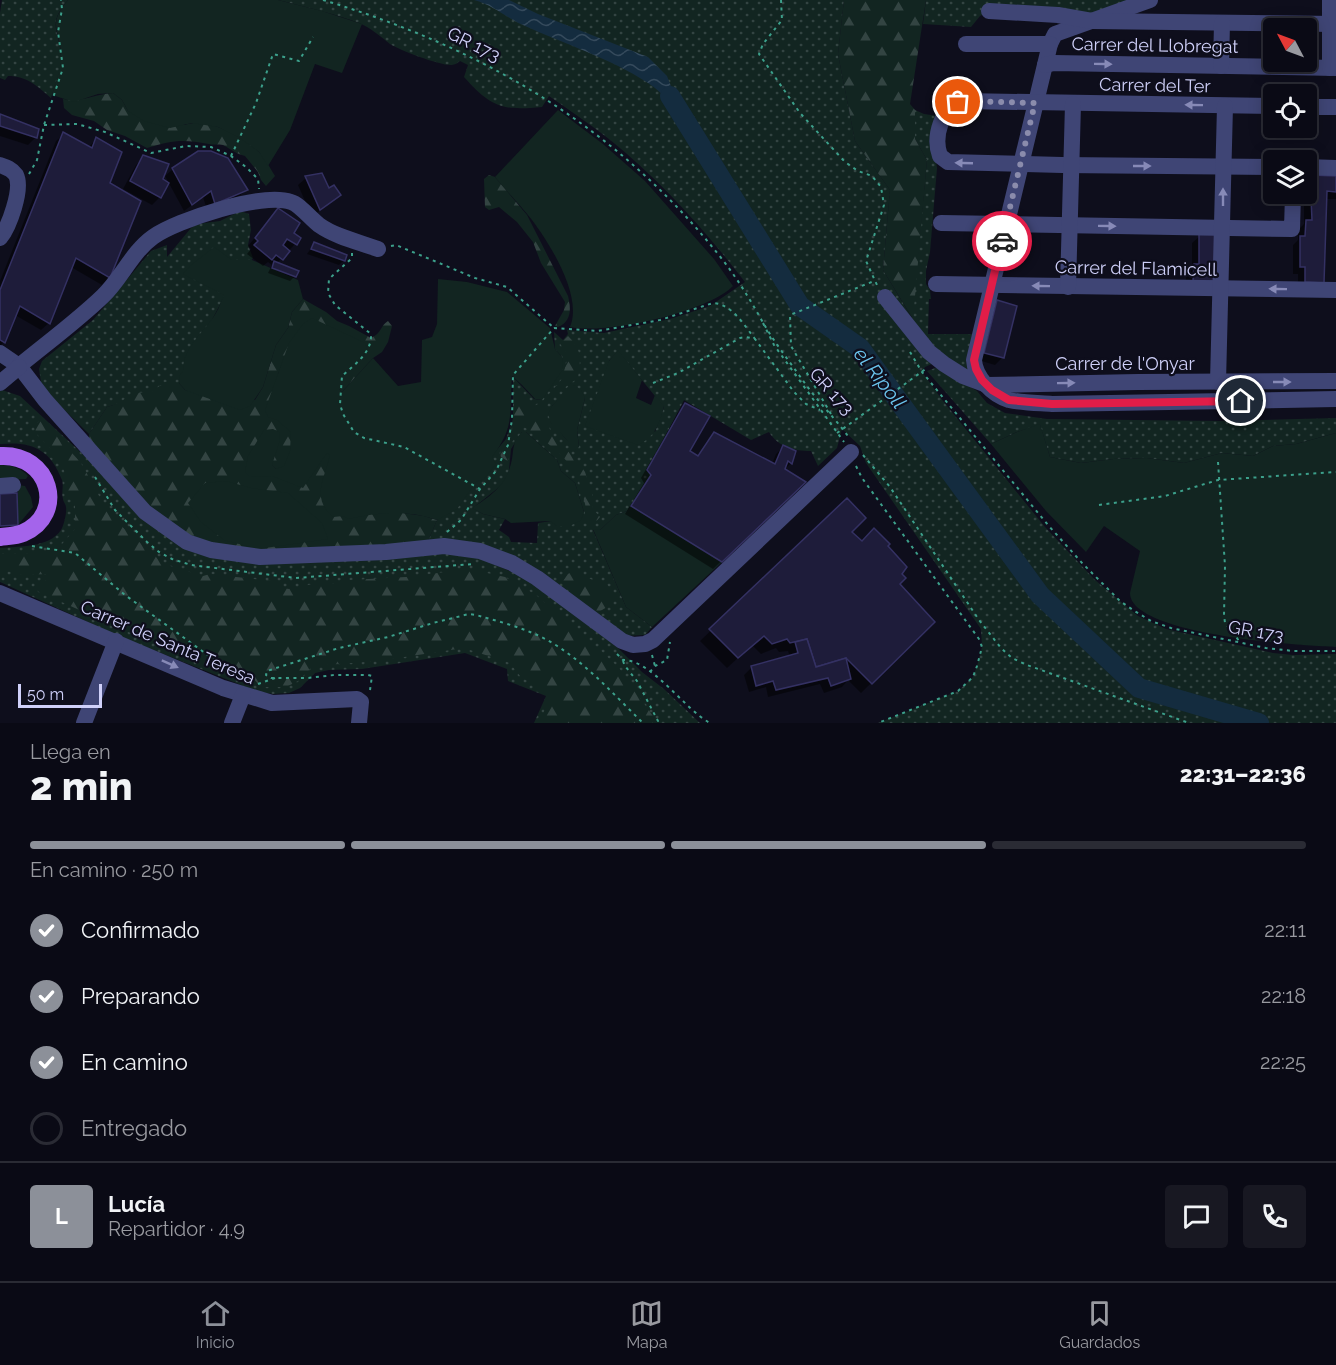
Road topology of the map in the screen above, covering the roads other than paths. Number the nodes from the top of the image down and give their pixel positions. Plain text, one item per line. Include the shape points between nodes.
1 (1150, 0) edge
2 (1330, 0) edge
3 (988, 11) dead end
4 (1092, 21) junction
5 (1222, 22) junction
6 (1333, 24) edge
7 (966, 44) dead end
8 (1050, 44) junction
9 (1045, 65) junction
10 (1221, 66) junction
11 (1333, 68) edge
12 (1035, 103) junction
13 (1073, 104) junction
14 (1225, 106) junction
15 (1263, 106) edge
16 (1317, 107) edge
17 (1336, 107) edge
18 (0, 165) edge
19 (1020, 165) junction
20 (1070, 165) junction
21 (1223, 166) junction
22 (1263, 166) edge
23 (1317, 167) edge
24 (1336, 168) edge
25 (1293, 204) edge
26 (941, 223) dead end
27 (1006, 224) junction
28 (1070, 225) junction
29 (1223, 229) junction
30 (0, 238) edge
31 (378, 249) road end
32 (936, 284) dead end
33 (992, 285) junction
34 (1068, 286) junction
35 (1222, 288) junction
36 (1336, 290) edge
37 (885, 297) road end
38 (0, 353) edge
39 (12, 372) edge
40 (1336, 381) edge
41 (1218, 382) junction
42 (1039, 384) junction
43 (987, 385) junction
44 (1336, 399) edge
45 (1040, 403) junction
46 (854, 448) road end
47 (0, 456) edge
48 (0, 537) edge
49 (0, 593) edge
50 (116, 641) junction
51 (249, 689) junction
52 (84, 723) edge
53 (232, 723) edge
54 (359, 723) edge

1 - 4 street
2 - 6 street
3 - 4 street
4 - 5 street
4 - 8 street via 1055,34
5 - 6 street
5 - 10 street
6 - 11 street
7 - 8 street
8 - 9 street
9 -> 10 street, Carrer del Llobregat
9 - 12 street
10 - 11 street, Carrer del Llobregat
12 - 13 street, Carrer del Ter
12 - 19 street
19 -> 12 street, Carrer del Ter via 943,160 937,145 940,128 950,108 958,102
14 -> 13 street, Carrer del Ter
13 - 20 street
14 - 15 street, Carrer del Ter
14 - 21 street
16 - 17 street
18 - 30 street via 14,172 18,188 10,221
19 - 20 street
19 - 27 street
20 -> 21 street
20 - 28 street
21 - 22 street
29 -> 21 street
23 - 24 street
25 - 29 street via 1292,229
26 - 27 street
27 - 28 street
27 - 33 street
28 -> 29 street
28 - 34 street
29 - 35 street
31 - 39 street via 319,225 291,201 260,200 181,222 151,238 104,296
32 - 33 street, Carrer del Flamicell
34 -> 33 street, Carrer del Flamicell
33 - 43 street via 974,360
34 - 35 street, Carrer del Flamicell
36 -> 35 street, Carrer del Flamicell
35 - 41 street
37 - 43 street via 919,342 939,360 963,376
38 - 39 street
39 - 46 street via 45,400 145,512 187,542 211,550 260,557 444,546 480,551 537,578 605,630 633,645 653,639
41 -> 40 street, Carrer de l'Onyar
42 -> 41 street, Carrer de l'Onyar
42 - 43 street, Carrer de l'Onyar
42 - 45 street
43 - 45 street via 1009,400
44 - 45 street
47 - 48 main road via 19,458 33,465 42,475 48,493 45,511 33,527
49 - 50 street, Carrer de Santa Teresa
50 -> 51 street, Carrer de Santa Teresa
50 - 52 street
51 - 53 street
51 - 54 street, Carrer de Santa Teresa via 272,703 351,698 361,702

